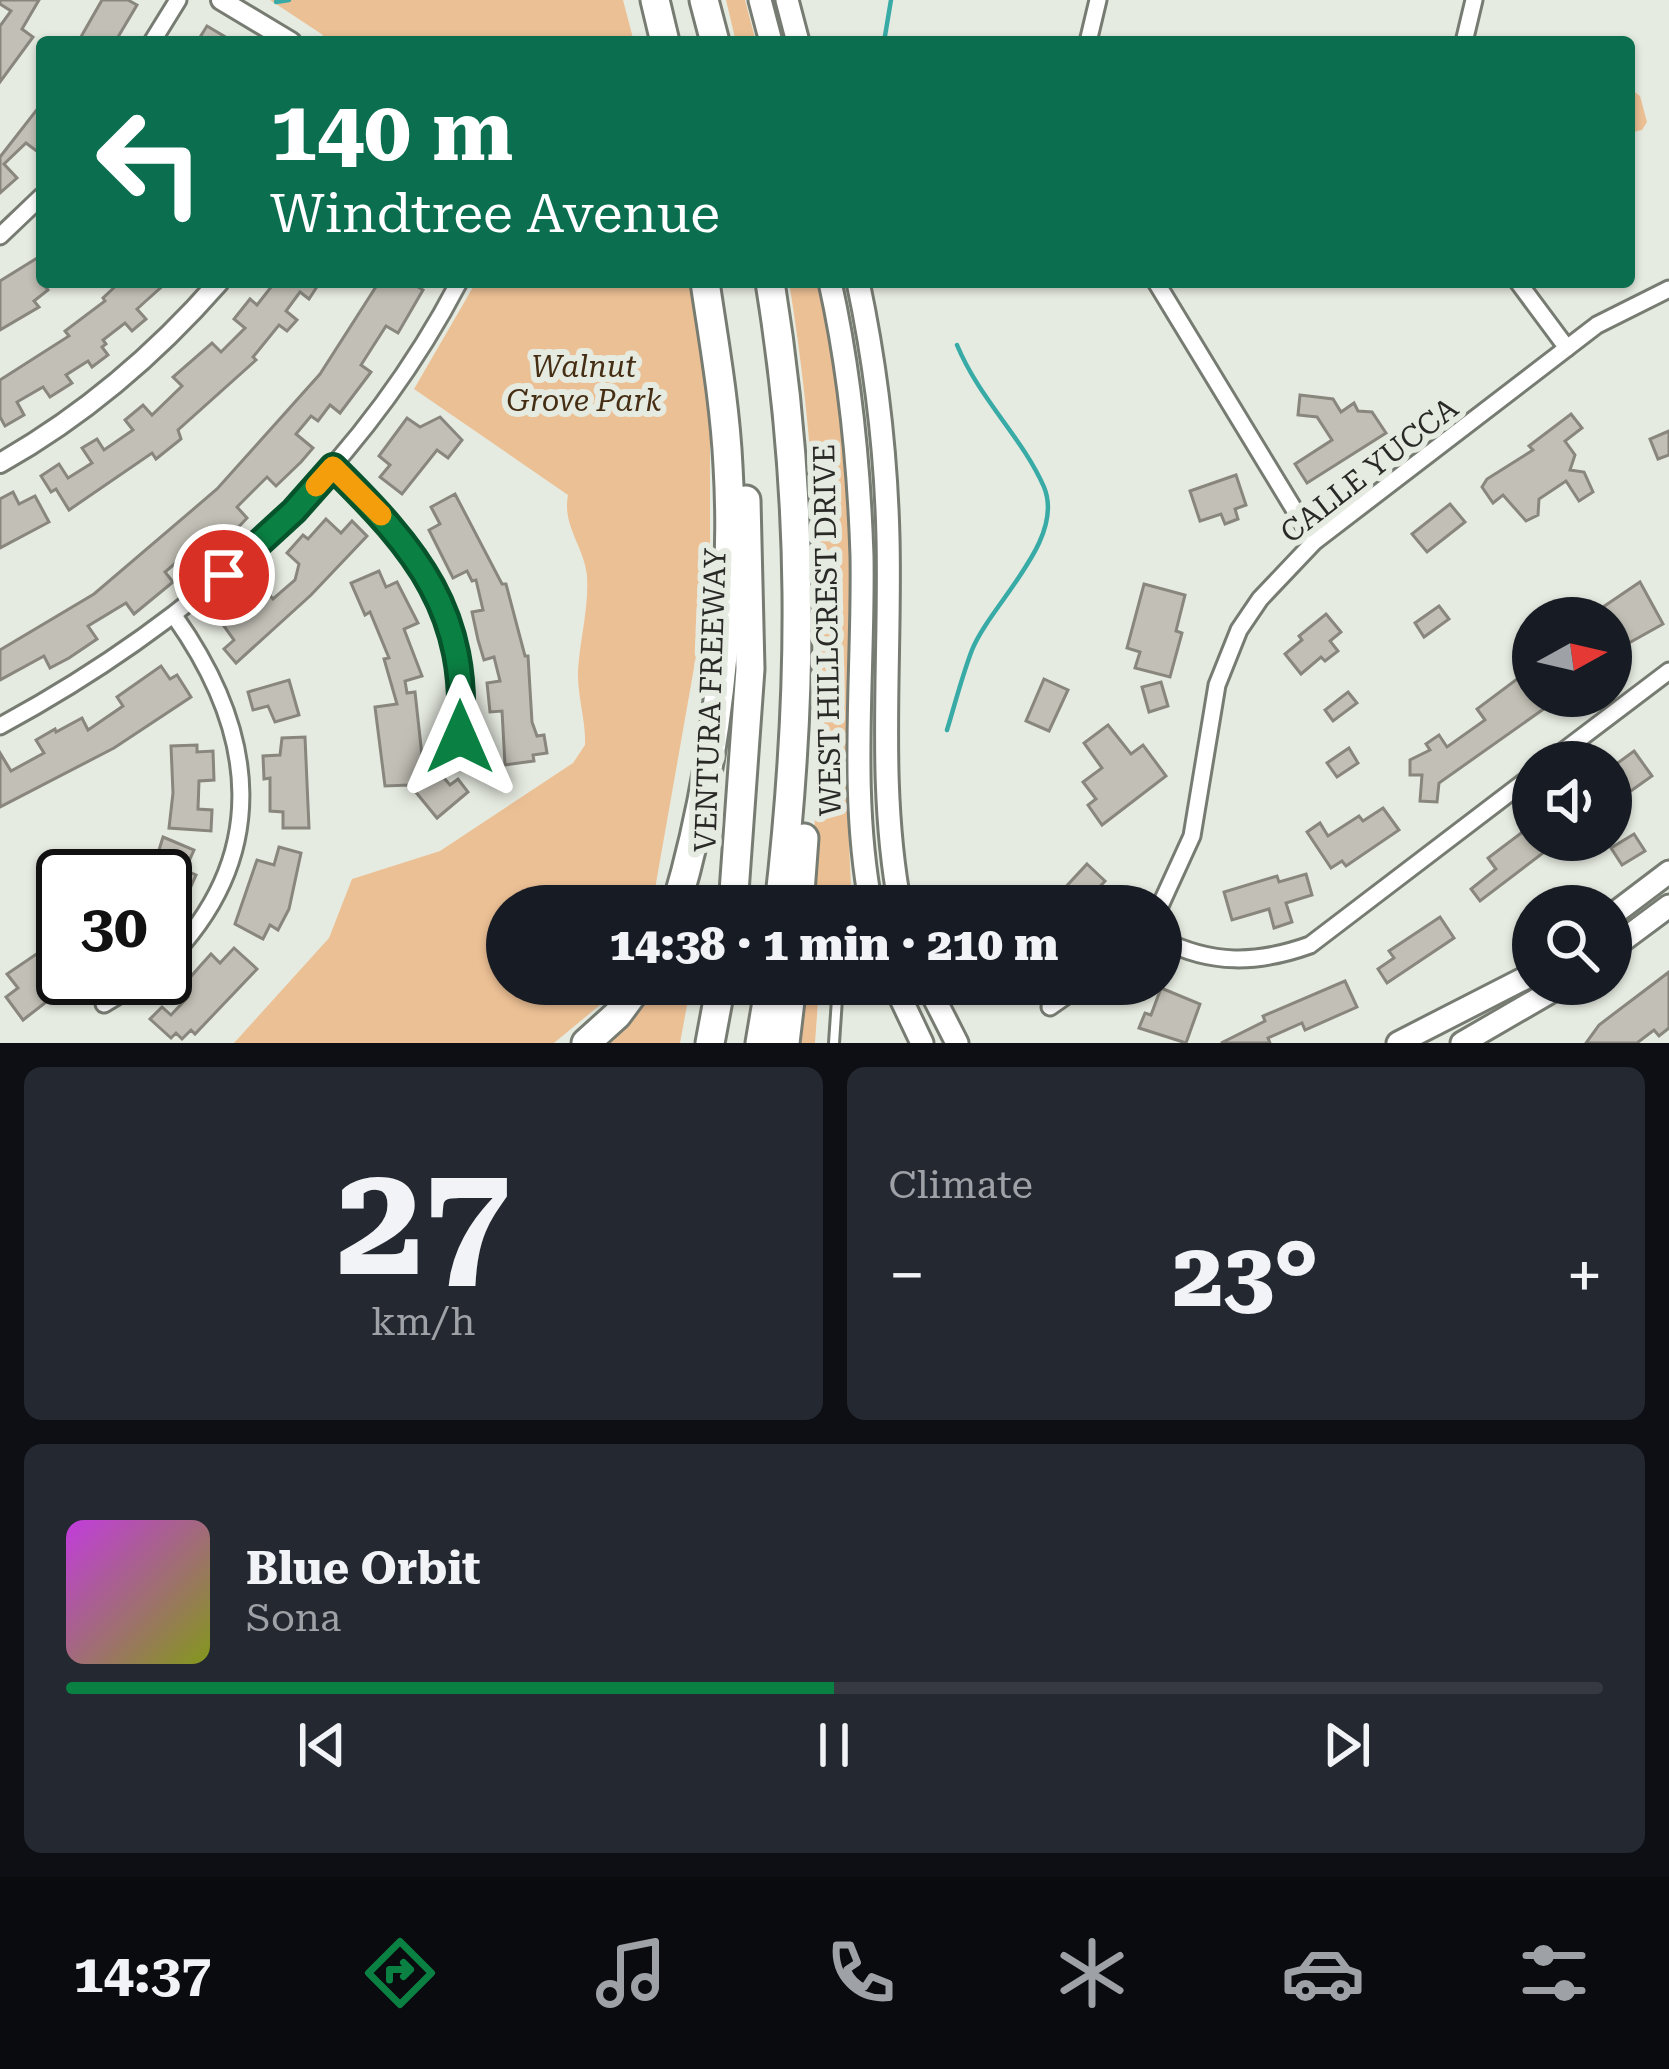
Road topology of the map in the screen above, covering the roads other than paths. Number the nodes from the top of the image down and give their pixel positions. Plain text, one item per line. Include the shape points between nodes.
1 (178, 0) edge
2 (221, 0) edge
3 (655, 0) edge
4 (704, 0) edge
5 (760, 0) edge
6 (788, 0) edge
7 (1098, 0) edge
8 (1474, 0) edge
9 (156, 36) edge
10 (281, 36) edge
11 (664, 36) edge
12 (713, 36) edge
13 (769, 36) edge
14 (797, 36) edge
15 (1089, 36) edge
16 (1465, 36) edge
17 (36, 202) edge
18 (0, 236) edge
19 (213, 288) edge
20 (455, 288) edge
21 (706, 288) edge
22 (721, 288) edge
23 (771, 288) edge
24 (831, 288) edge
25 (859, 288) edge
26 (1160, 288) edge
27 (1523, 288) edge
28 (1669, 289) edge
29 (1568, 348) junction
30 (0, 463) edge
31 (333, 467) junction
32 (1314, 542) junction
33 (175, 617) junction
34 (800, 632) junction
35 (1669, 671) edge
36 (0, 726) edge
37 (460, 737) dead end
38 (1577, 741) edge
39 (1512, 791) edge
40 (1669, 872) edge
41 (680, 885) edge
42 (735, 885) edge
43 (781, 885) edge
44 (801, 885) edge
45 (869, 885) edge
46 (896, 885) edge
47 (1170, 885) edge
48 (1632, 900) edge
49 (1669, 906) edge
50 (192, 934) edge
51 (1632, 934) edge
52 (1182, 948) edge
53 (1512, 985) edge
54 (624, 1005) edge
55 (717, 1005) edge
56 (766, 1005) edge
57 (789, 1005) edge
58 (837, 1005) edge
59 (904, 1005) edge
60 (938, 1005) edge
61 (1053, 1005) edge
62 (1528, 1005) edge
63 (1050, 1007) dead end
64 (586, 1043) edge
65 (710, 1043) edge
66 (760, 1043) edge
67 (784, 1043) edge
68 (834, 1043) edge
69 (922, 1043) edge
70 (957, 1043) edge
71 (1398, 1043) edge
72 (1462, 1043) edge

1 - 9 street
2 - 10 street
3 - 11 highway
4 - 12 highway
5 - 13 main road
6 - 14 main road
7 - 15 street
8 - 16 street
17 - 18 street
19 - 30 street via 131,373
20 - 31 street via 408,368
21 - 41 highway via 729,533 713,716
22 - 42 highway, VENTURA FREEWAY via 749,557 748,731
23 - 34 highway via 790,440
24 - 45 main road, WEST HILLCREST DRIVE via 855,431 858,795
25 - 46 main road, WEST HILLCREST DRIVE via 885,472 886,800
26 - 32 street
27 - 29 street
28 - 29 street, CALLE YUCCA
29 - 32 street, CALLE YUCCA
31 - 33 street
31 - 37 street via 403,538 434,588 460,673
32 - 47 street, CALLE YUCCA via 1260,598 1226,659 1210,710 1192,836
33 - 36 street
33 - 50 street via 226,705 241,776 237,836
34 - 43 highway
34 - 44 highway
35 - 38 street
39 - 52 street via 1310,945 1233,961
40 - 48 main road
49 - 51 main road
53 - 71 main road
54 - 64 highway
55 - 65 highway
56 - 66 highway
57 - 67 highway
58 - 68 lane
59 - 69 main road
60 - 70 main road
61 - 63 street
62 - 72 main road

